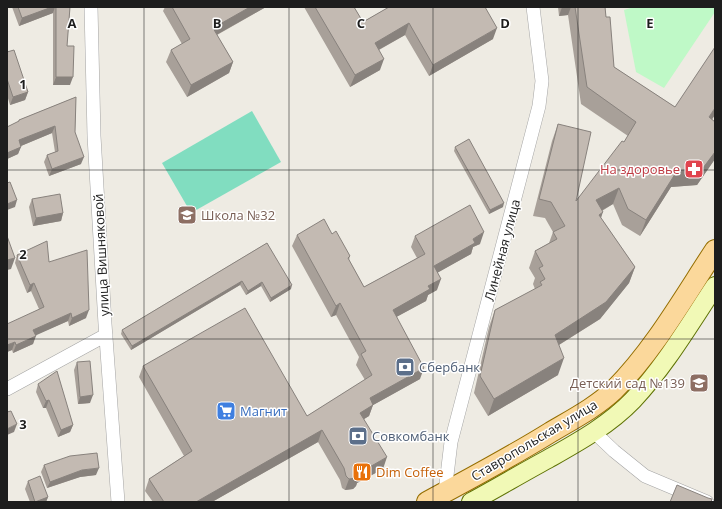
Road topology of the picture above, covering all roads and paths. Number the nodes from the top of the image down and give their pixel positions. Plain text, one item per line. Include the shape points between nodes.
1 (91, 7) edge
2 (533, 7) edge
3 (715, 250) edge
4 (715, 286) edge
5 (106, 335) junction
6 (7, 389) edge
7 (593, 431) junction
8 (445, 492) junction
9 (118, 502) edge
10 (428, 502) edge
11 (471, 502) edge
12 (707, 502) edge

1 - 5 street, улица Вишняковой via 94,136
2 - 8 street, Линейная улица via 542,80 539,106 451,442
3 - 8 main road, Ставропольская улица via 655,340 635,367 613,390 580,415
4 - 7 main road, Ставропольская улица via 649,382 622,410
5 - 6 street
5 - 9 street, улица Вишняковой
7 - 11 main road, Ставропольская улица
7 - 12 street via 645,476
8 - 10 main road, Ставропольская улица

